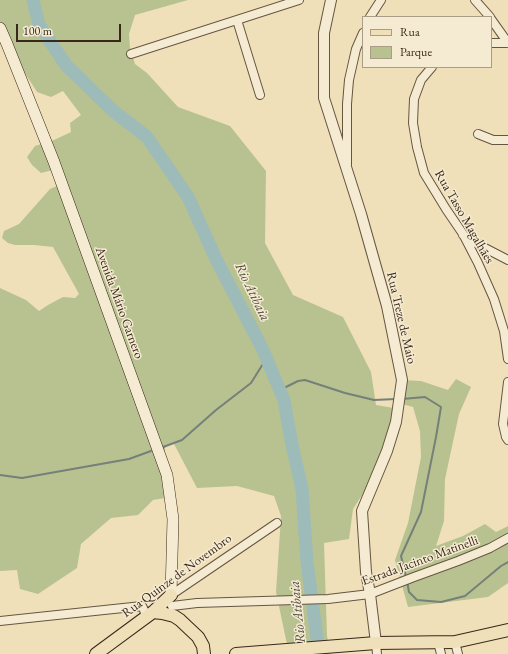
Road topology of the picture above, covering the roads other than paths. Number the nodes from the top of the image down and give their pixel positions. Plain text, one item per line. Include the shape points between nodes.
1 (299, 0) edge
2 (331, 0) edge
3 (381, 0) edge
4 (475, 0) edge
5 (371, 16) edge
6 (488, 16) edge
7 (237, 20) junction
8 (492, 21) edge
9 (0, 28) edge
10 (362, 35) edge
11 (492, 43) edge
12 (508, 43) edge
13 (131, 54) dead end
14 (431, 68) edge
15 (260, 95) dead end
16 (478, 134) dead end
17 (508, 140) edge
18 (347, 170) junction
19 (463, 234) junction
20 (508, 260) edge
21 (508, 359) edge
22 (508, 382) edge
23 (508, 440) edge
24 (277, 523) dead end
25 (508, 538) edge
26 (370, 594) junction
27 (172, 606) junction
28 (147, 611) junction
29 (0, 621) edge
30 (508, 630) edge
31 (438, 642) junction
32 (455, 642) junction
33 (377, 648) edge
34 (96, 654) edge
35 (204, 654) edge
36 (236, 654) edge
37 (441, 654) edge
38 (458, 654) edge

1 - 7 street
2 - 18 street, Rua Treze de Maio via 324,33 324,98
3 - 5 street
4 - 6 street
7 - 13 street
7 - 15 street
8 - 12 street
9 - 27 main road, Avenida Mário Garnero via 54,162 167,475 173,519
10 - 18 street via 349,80
11 - 12 street
14 - 19 street, Rua Tasso Magalhães via 421,80 414,99 413,123 417,147 424,173
16 - 17 street via 493,140
18 - 26 street, Rua Treze de Maio via 387,306 402,380 396,422 362,511
19 - 20 street
19 - 21 street, Rua Tasso Magalhães via 494,299 504,331
22 - 23 street via 503,424
24 - 27 street, Rua Quinze de Novembro
25 - 26 street, Estrada Jacinto Matinelli via 458,561
26 - 27 street, Estrada Jacinto Matinelli via 328,599
26 - 33 street, Rua Treze de Maio
27 - 28 main road, Rua Quinze de Novembro
27 - 28 main road via 162,613
27 - 35 main road via 180,620 198,637
28 - 29 street
28 - 34 main road, Rua Quinze de Novembro
30 - 32 main road
31 - 32 main road
31 - 33 main road
31 - 37 street
32 - 38 street
33 - 36 main road via 330,646

